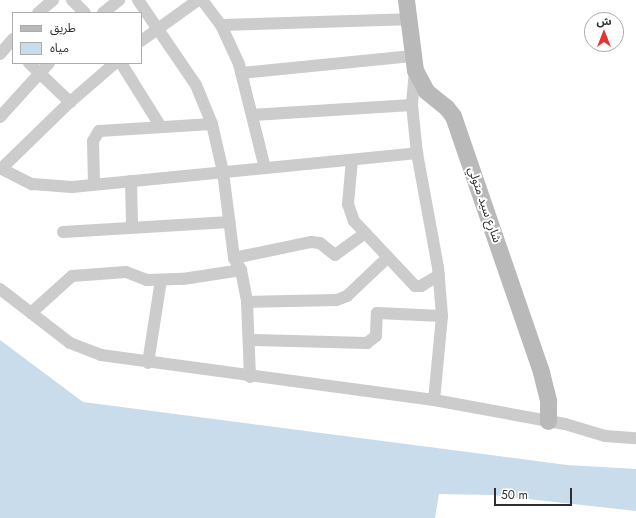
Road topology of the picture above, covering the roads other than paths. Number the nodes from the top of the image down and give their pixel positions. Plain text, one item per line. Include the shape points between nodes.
1 (53, 0) edge
2 (72, 0) edge
3 (119, 0) edge
4 (138, 0) edge
5 (198, 0) edge
6 (202, 0) edge
7 (406, 0) edge
8 (39, 12) edge
9 (84, 12) edge
10 (104, 12) edge
11 (407, 19) junction
12 (221, 25) junction
13 (156, 28) junction
14 (142, 40) edge
15 (9, 42) edge
16 (0, 54) edge
17 (414, 63) junction
18 (30, 64) edge
19 (48, 64) edge
20 (114, 64) edge
21 (122, 64) edge
22 (40, 72) junction
23 (241, 73) junction
24 (70, 102) junction
25 (412, 105) junction
26 (252, 115) junction
27 (0, 117) edge
28 (212, 124) junction
29 (161, 127) junction
30 (417, 153) junction
31 (352, 160) junction
32 (1, 168) edge
33 (265, 168) junction
34 (223, 172) junction
35 (131, 181) junction
36 (94, 184) junction
37 (230, 222) junction
38 (132, 226) junction
39 (63, 232) dead end
40 (365, 233) junction
41 (234, 258) junction
42 (388, 258) junction
43 (241, 270) junction
44 (440, 275) junction
45 (161, 280) junction
46 (0, 289) edge
47 (247, 302) junction
48 (31, 313) junction
49 (442, 316) junction
50 (250, 340) junction
51 (148, 363) junction
52 (250, 377) junction
53 (434, 400) junction
54 (548, 421) junction
55 (636, 438) edge

1 - 8 street
2 - 9 street
3 - 10 street
4 - 13 street
5 - 13 street
6 - 12 street
7 - 11 street, شارع سيد متولي
11 - 12 street
11 - 17 street, شارع سيد متولي
12 - 23 street
13 - 14 street
13 - 28 street via 196,85
15 - 16 street
17 - 23 street
17 - 25 street
17 - 54 street, شارع سيد متولي via 426,91 446,106 452,116 544,381
18 - 22 street
19 - 22 street
20 - 24 street
21 - 29 street
22 - 24 street
22 - 27 street
23 - 26 street
24 - 32 street
25 - 26 street
25 - 30 street
26 - 33 street
28 - 29 street
28 - 34 street
29 - 36 street via 104,130 96,133 93,141
30 - 31 street
30 - 44 street
31 - 33 street
31 - 40 street via 348,209 354,221
32 - 36 street via 32,184 72,187
33 - 34 street
34 - 35 street
34 - 37 street
35 - 36 street
35 - 38 street
37 - 38 street
37 - 41 street
38 - 39 street
40 - 41 street via 337,255 333,255 320,244 311,242
40 - 42 street
41 - 43 street
42 - 44 street via 415,286 420,286
42 - 47 street via 347,296 337,300
43 - 45 street via 196,278
43 - 47 street
44 - 49 street
45 - 48 street via 147,280 126,272 72,276
45 - 51 street
46 - 48 street
47 - 50 street
48 - 51 street via 79,347 101,355
49 - 50 street via 376,313 376,336 367,343
49 - 53 street
50 - 52 street
51 - 52 street
52 - 53 street
53 - 54 street
54 - 55 street via 605,436

